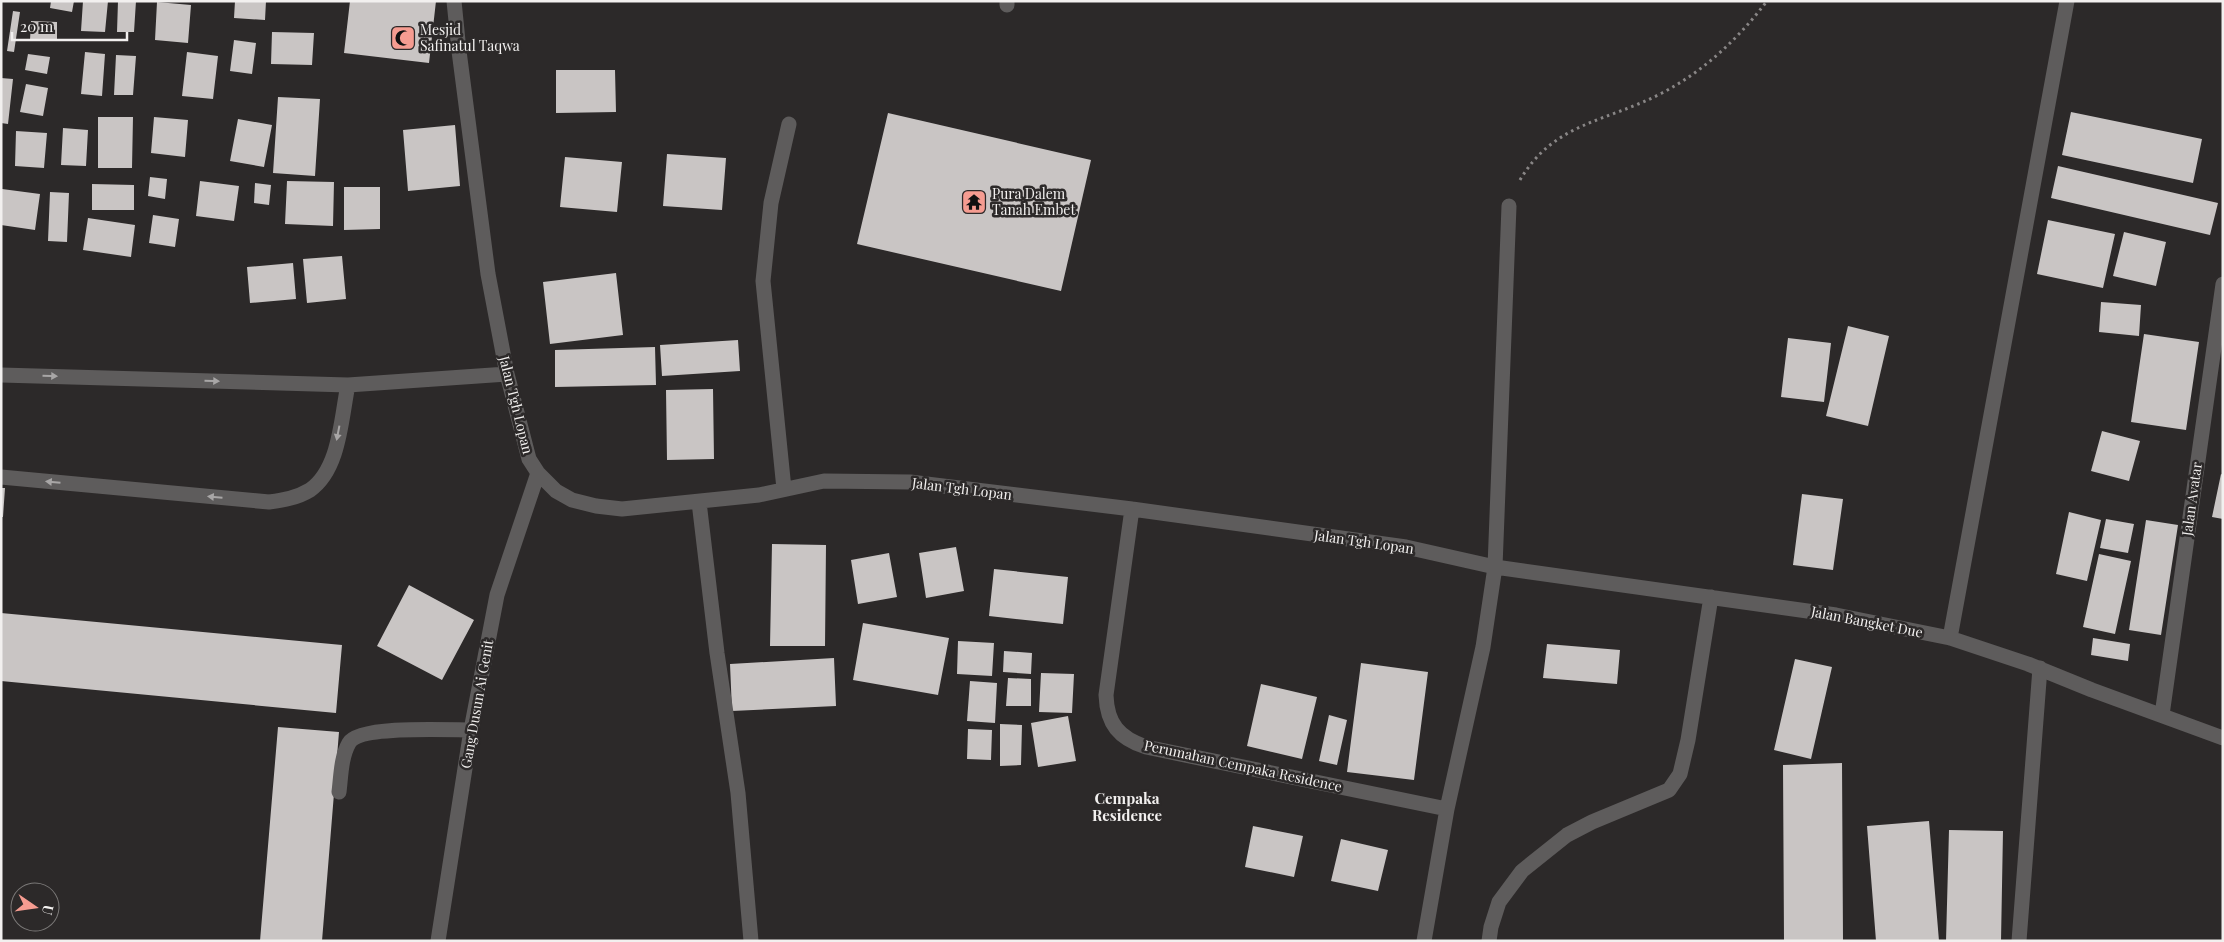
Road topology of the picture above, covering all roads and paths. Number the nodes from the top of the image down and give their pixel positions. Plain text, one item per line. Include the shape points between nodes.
1 (454, 1) edge
2 (1767, 1) edge
3 (2066, 1) edge
4 (789, 124) dead end
5 (1509, 206) joint
6 (2223, 284) edge
7 (507, 374) junction
8 (1, 375) edge
9 (348, 385) junction
10 (538, 473) junction
11 (1, 478) edge
12 (784, 489) junction
13 (699, 502) junction
14 (1132, 510) junction
15 (1495, 567) junction
16 (1711, 597) junction
17 (1950, 638) junction
18 (2040, 668) junction
19 (2162, 715) junction
20 (471, 730) junction
21 (2223, 738) edge
22 (339, 792) dead end
23 (1446, 809) junction
24 (438, 941) edge
25 (751, 941) edge
26 (1424, 941) edge
27 (1489, 941) edge
28 (2019, 941) edge

1 - 7 street, Jalan Tgh Lopan via 488,274
2 - 5 path via 1749,25 1694,74 1638,105 1575,128 1557,139 1527,168
3 - 17 street
4 - 12 street via 771,204 763,281
5 - 15 street
6 - 19 street, Jalan Avatar
7 - 9 street
7 - 10 street, Jalan Tgh Lopan via 530,459
8 -> 9 street
9 -> 11 street via 334,452 326,472 310,489 291,499 269,502
10 - 13 street, Jalan Tgh Lopan via 556,491 572,500 596,506 622,509
10 - 20 street, Gang Dusun Ai Genit via 497,595
12 - 13 street, Jalan Tgh Lopan
12 - 14 street, Jalan Tgh Lopan via 824,481 910,482
13 - 25 street via 738,793
14 - 15 street, Jalan Tgh Lopan via 1406,548
14 - 23 street, Perumahan Cempaka Residence via 1106,695 1107,711 1113,725 1131,742 1146,747
15 - 16 street, Jalan Bangket Due
15 - 23 street via 1483,647
16 - 17 street, Jalan Bangket Due via 1836,615
16 - 27 street via 1688,740 1680,774 1670,790 1592,822 1567,836 1522,871 1499,902
17 - 18 street, Jalan Bangket Due
18 - 19 street, Jalan Bangket Due
18 - 28 street
19 - 21 street, Jalan Bangket Due
20 - 22 street via 390,730 356,737 350,741 343,761
20 - 24 street, Gang Dusun Ai Genit
23 - 26 street

